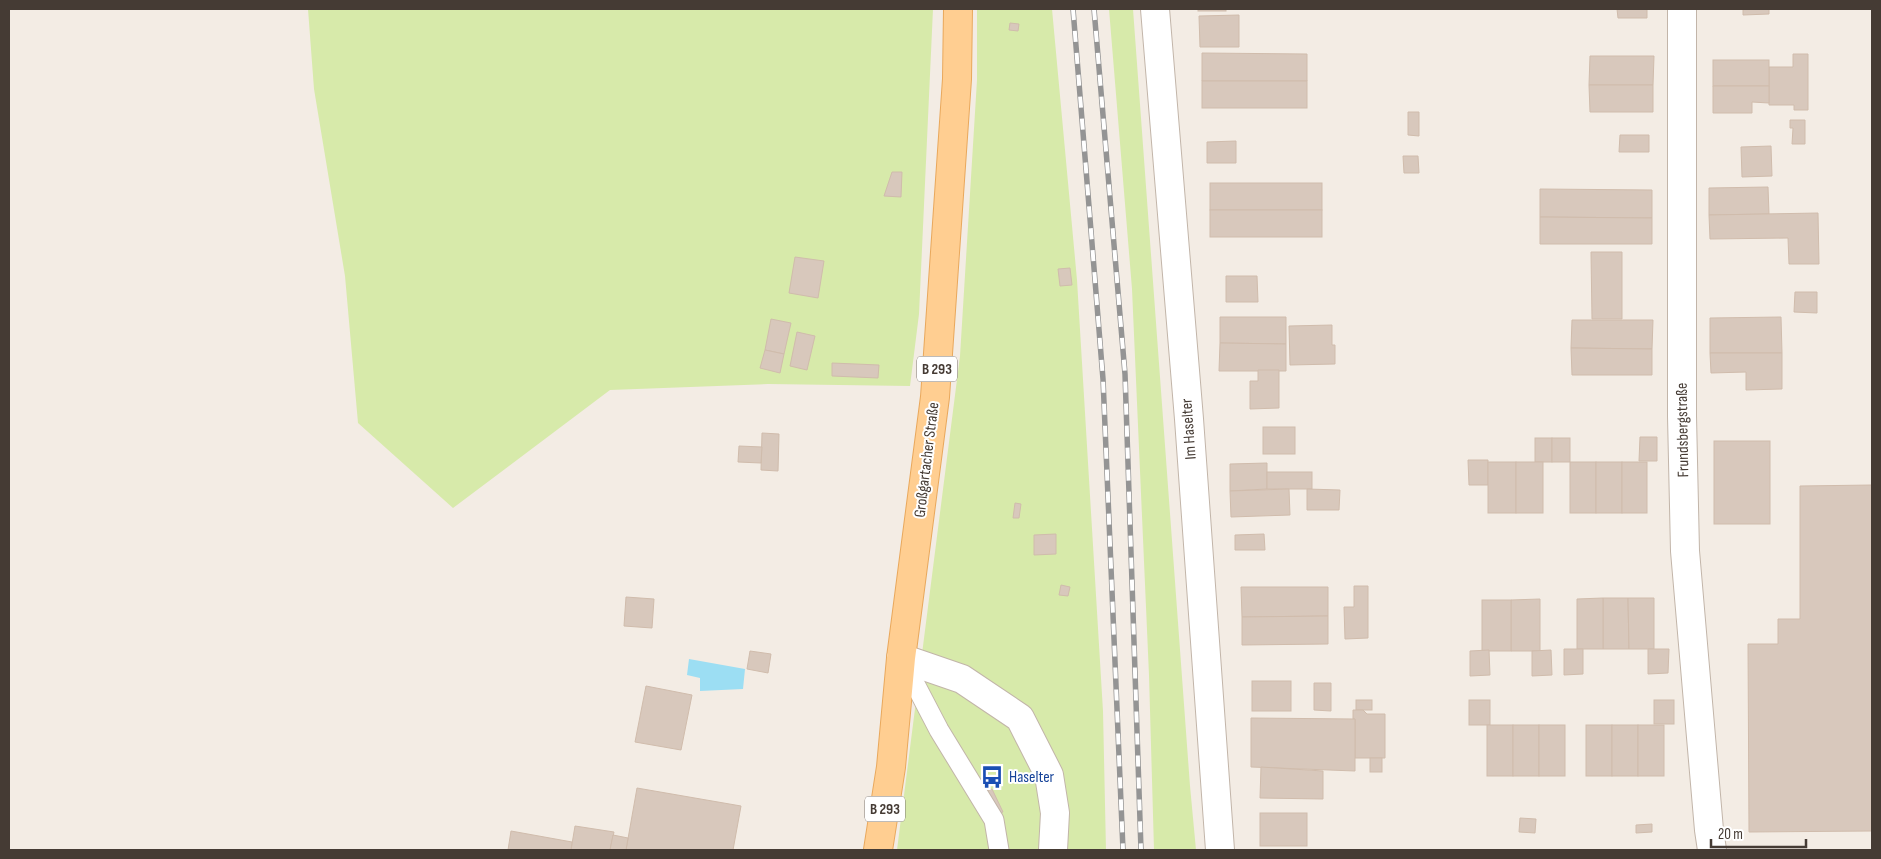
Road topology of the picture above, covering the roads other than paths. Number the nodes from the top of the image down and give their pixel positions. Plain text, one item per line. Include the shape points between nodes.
1 (958, 9) edge
2 (1155, 9) edge
3 (1682, 9) edge
4 (901, 658) junction
5 (878, 850) edge
6 (999, 850) edge
7 (1053, 850) edge
8 (1220, 850) edge
9 (1712, 850) edge

1 - 4 main road, Großgartacher Straße / B 293 via 957,79 935,397
2 - 8 street, Im Haselter
3 - 9 street, Frundsbergstraße via 1685,551
4 - 5 main road, Großgartacher Straße / B 293 via 891,767
4 - 6 lane via 939,730 994,820
4 - 7 street via 962,679 1020,718 1048,775 1055,813

